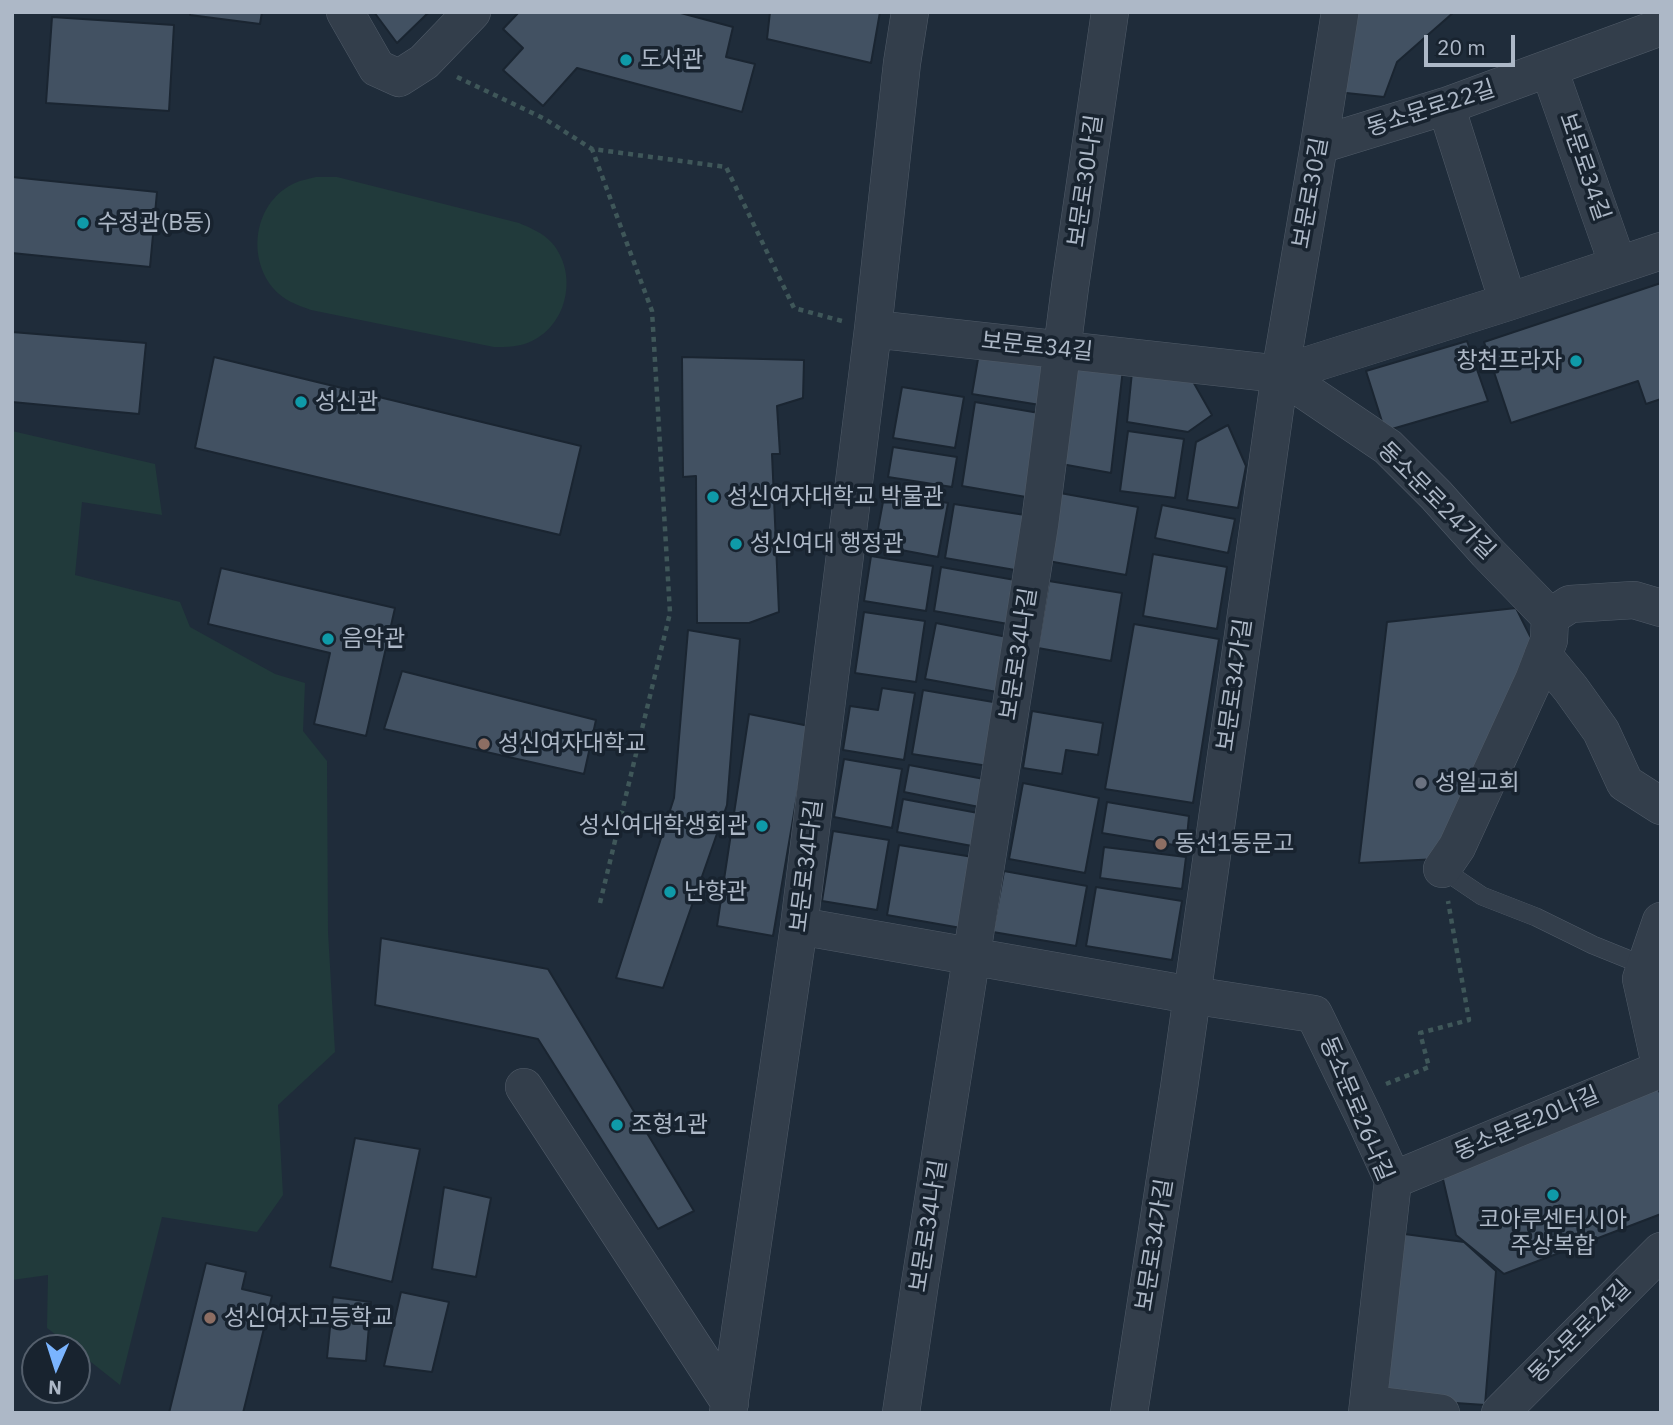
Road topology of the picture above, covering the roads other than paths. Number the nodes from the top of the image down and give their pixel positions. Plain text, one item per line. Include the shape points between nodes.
1 (345, 12) edge
2 (472, 12) edge
3 (910, 12) edge
4 (1110, 12) edge
5 (1340, 12) edge
6 (1661, 27) edge
7 (1549, 69) junction
8 (1446, 106) junction
9 (1319, 145) junction
10 (1661, 251) edge
11 (1618, 265) junction
12 (1508, 302) junction
13 (873, 329) junction
14 (1063, 350) junction
15 (1280, 374) junction
16 (1661, 608) edge
17 (1550, 617) junction
18 (1543, 655) junction
19 (1661, 806) edge
20 (1442, 869) joint
21 (1661, 921) edge
22 (799, 926) junction
23 (971, 957) junction
24 (1645, 966) junction
25 (1191, 995) junction
26 (1661, 1069) edge
27 (524, 1087) dead end
28 (1392, 1180) junction
29 (1661, 1251) edge
30 (729, 1408) edge
31 (1368, 1408) edge
32 (901, 1413) edge
33 (1129, 1413) edge
34 (1441, 1413) edge
35 (1500, 1413) edge

1 - 2 street via 377,68 399,79 424,61
3 - 13 street
4 - 14 street, 보문로30나길
5 - 9 street, 보문로30길
6 - 7 street, 동소문로22길
7 - 8 street, 동소문로22길
7 - 11 street, 보문로34길
8 - 9 street, 동소문로22길
8 - 12 street
9 - 15 street, 보문로30길
10 - 11 street, 보문로34길
11 - 12 street, 보문로34길
12 - 15 street, 보문로34길
13 - 14 street, 보문로34길
13 - 22 street, 보문로34다길
14 - 15 street, 보문로34길
14 - 23 street, 보문로34나길
15 - 17 street, 동소문로24가길 via 1388,447
15 - 25 street, 보문로34가길
16 - 17 street via 1634,600 1570,604
17 - 18 street
18 - 19 street via 1601,732 1625,783
18 - 20 street via 1457,847
20 - 24 lane via 1482,896
21 - 24 street
22 - 23 street
22 - 30 street, 보문로34다길
23 - 25 street
23 - 32 street, 보문로34나길
24 - 26 street via 1641,979
25 - 28 street, 동소문로26나길 via 1314,1014
25 - 33 street, 보문로34가길
26 - 28 street, 동소문로20나길
27 - 30 street, 보문로34다길
28 - 31 street, 동소문로26나길
29 - 35 street, 동소문로24길
31 - 34 street

